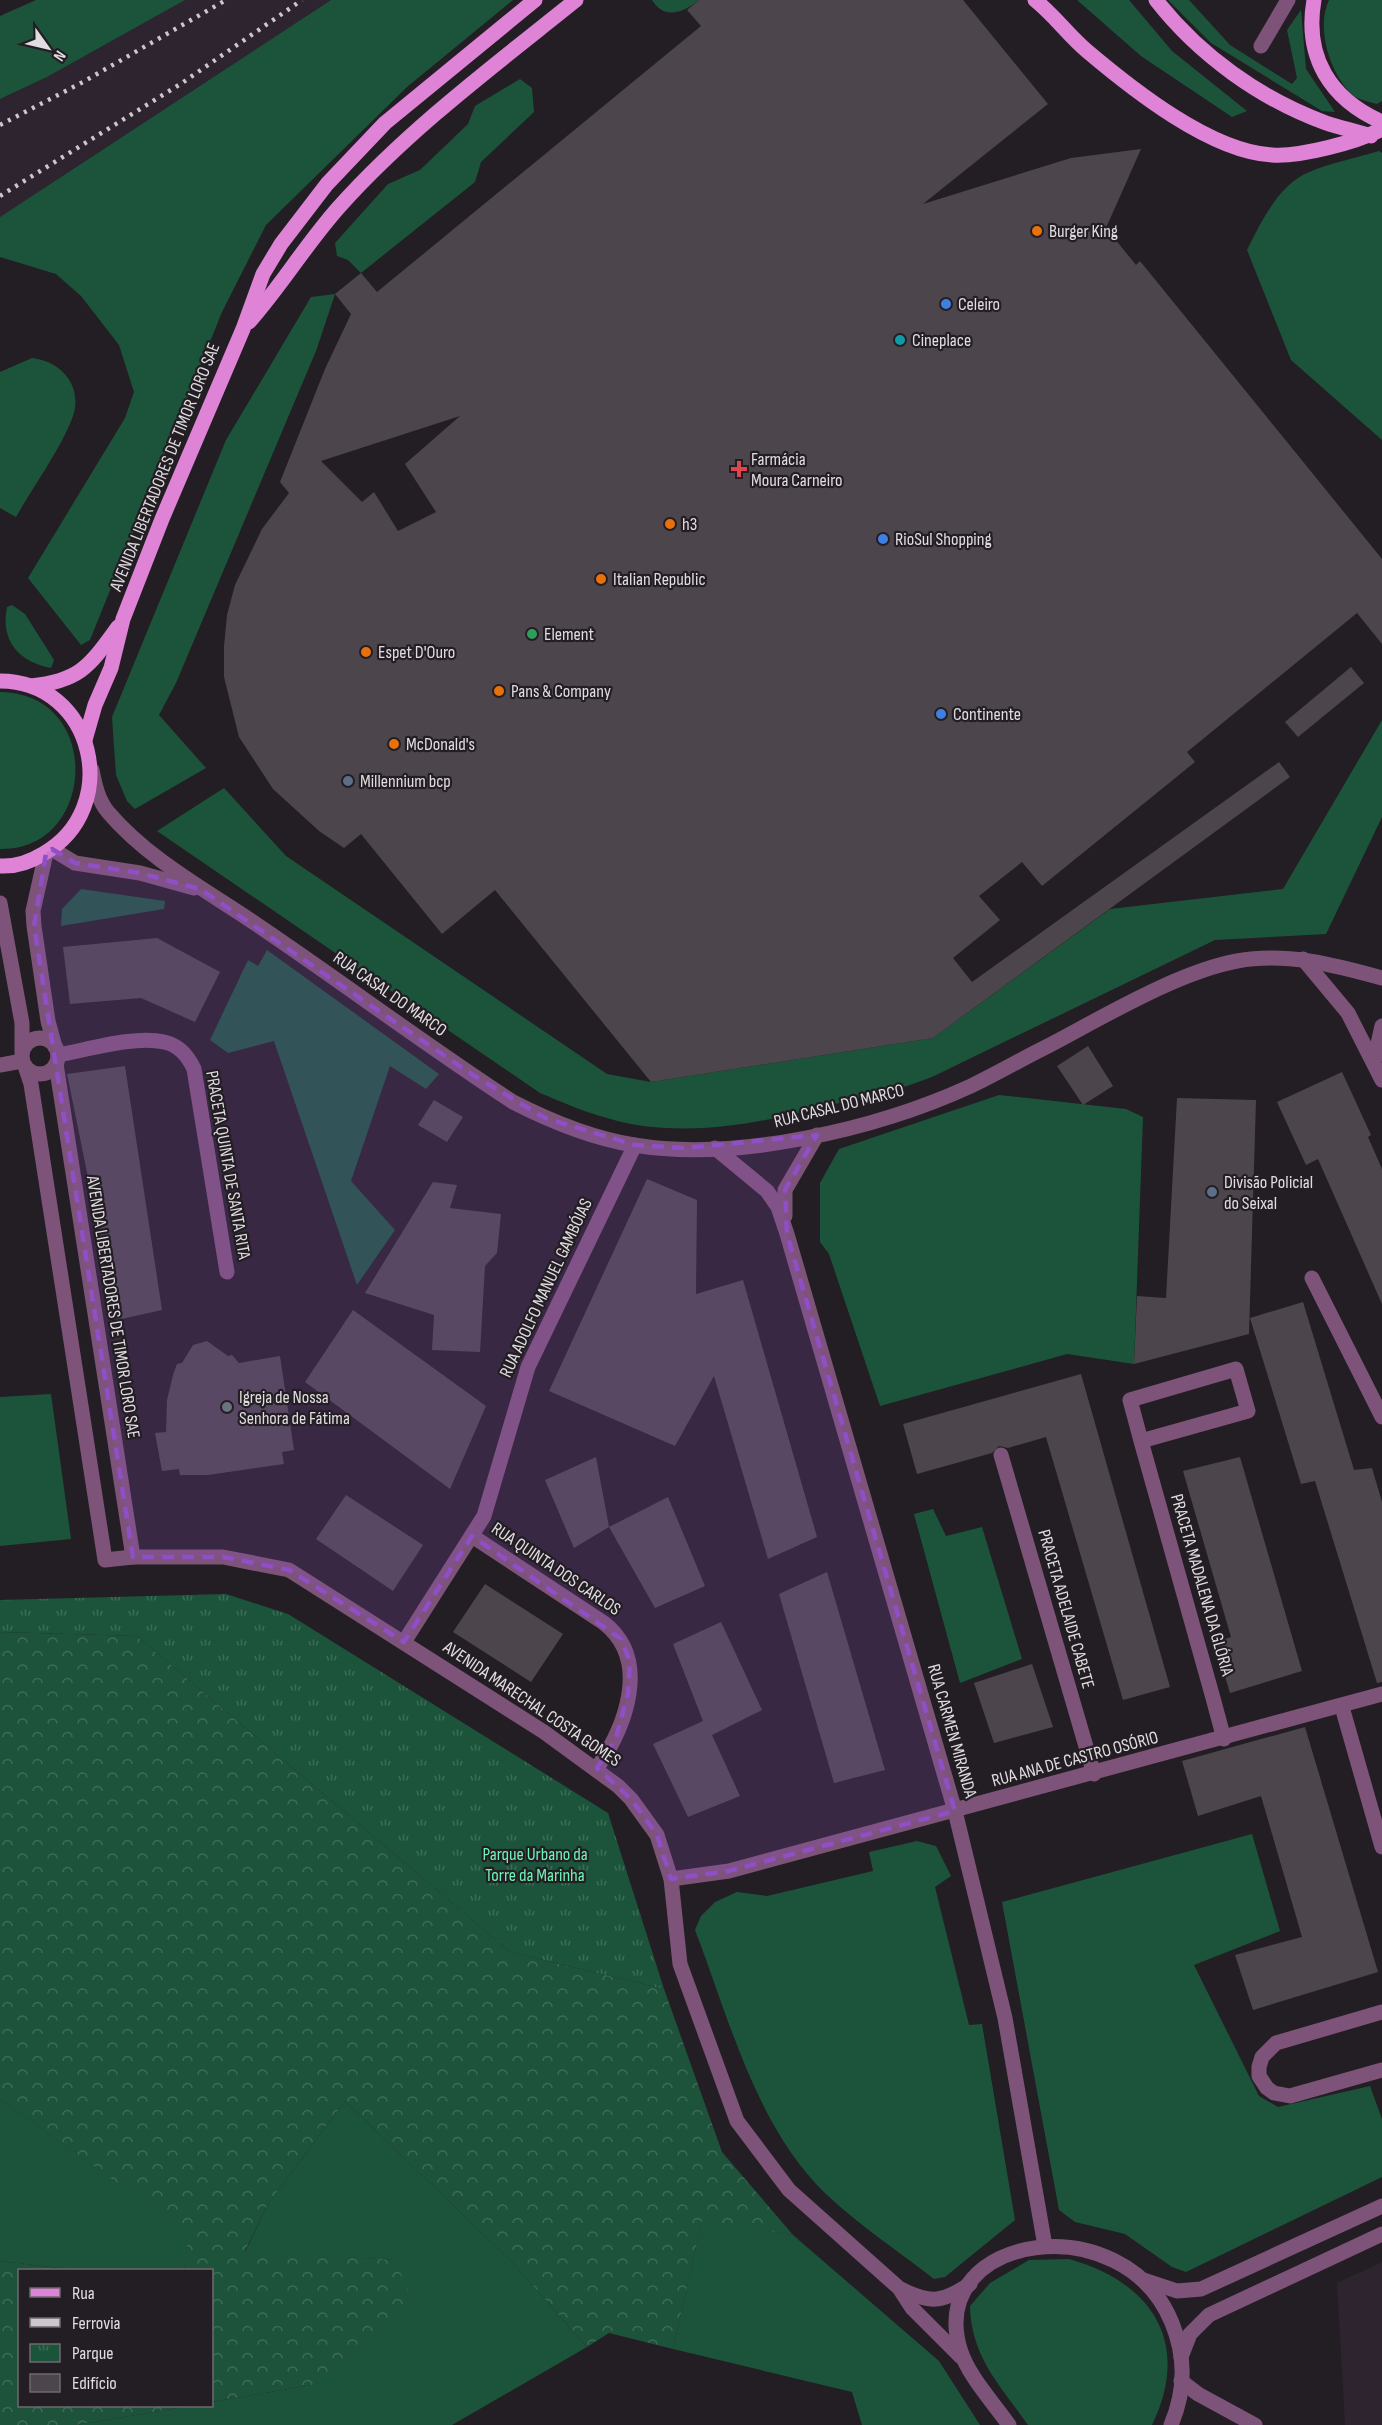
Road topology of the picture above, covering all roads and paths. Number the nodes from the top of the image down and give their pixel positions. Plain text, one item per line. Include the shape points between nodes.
1 (535, 0) edge
2 (576, 0) edge
3 (1035, 0) edge
4 (1156, 0) edge
5 (1288, 0) edge
6 (1314, 0) edge
7 (1051, 7) edge
8 (500, 28) junction
9 (538, 30) junction
10 (1261, 46) dead end
11 (1382, 122) edge
12 (1382, 129) edge
13 (1382, 140) edge
14 (243, 329) junction
15 (123, 619) junction
16 (0, 681) edge
17 (30, 686) junction
18 (85, 740) junction
19 (91, 768) junction
20 (49, 851) junction
21 (0, 866) edge
22 (200, 889) junction
23 (0, 903) edge
24 (1303, 959) junction
25 (1382, 978) edge
26 (1382, 1026) edge
27 (56, 1055) junction
28 (24, 1061) junction
29 (1374, 1062) junction
30 (0, 1065) edge
31 (1382, 1080) edge
32 (817, 1135) junction
33 (635, 1145) junction
34 (715, 1148) junction
35 (787, 1234) junction
36 (227, 1272) dead end
37 (1312, 1278) dead end
38 (1382, 1417) edge
39 (1141, 1442) junction
40 (1001, 1455) dead end
41 (472, 1536) junction
42 (133, 1557) junction
43 (404, 1642) junction
44 (1382, 1694) edge
45 (1342, 1707) junction
46 (1224, 1739) junction
47 (597, 1768) junction
48 (1094, 1774) junction
49 (955, 1811) junction
50 (1382, 1847) edge
51 (671, 1879) junction
52 (1382, 2012) edge
53 (1382, 2070) edge
54 (1382, 2206) edge
55 (1382, 2234) edge
56 (1318, 2235) junction
57 (1045, 2246) junction
58 (1329, 2258) junction
59 (1142, 2280) junction
60 (970, 2284) junction
61 (899, 2288) junction
62 (1181, 2357) junction
63 (968, 2365) junction
64 (1182, 2381) junction
65 (1009, 2425) edge
66 (1171, 2425) edge
67 (1255, 2425) edge

1 - 8 main road, AVENIDA LIBERTADORES DE TIMOR LORO SAE
2 - 9 main road, AVENIDA LIBERTADORES DE TIMOR LORO SAE
3 - 7 main road
4 - 13 main road via 1189,38 1241,80 1316,118
5 - 10 street
6 - 11 main road via 1313,41 1320,65 1348,103
7 - 12 main road via 1068,34 1087,51 1184,123 1222,142 1271,155 1352,141
8 - 9 main road
8 - 14 main road, AVENIDA LIBERTADORES DE TIMOR LORO SAE via 385,123 327,184 263,274
9 - 14 main road, AVENIDA LIBERTADORES DE TIMOR LORO SAE via 377,167 338,208
14 - 15 main road, AVENIDA LIBERTADORES DE TIMOR LORO SAE
15 - 17 main road, AVENIDA LIBERTADORES DE TIMOR LORO SAE via 79,674
15 - 18 main road, AVENIDA LIBERTADORES DE TIMOR LORO SAE via 111,668
16 - 17 main road
17 - 18 main road via 54,698 73,717
18 - 19 main road
19 - 20 main road via 85,809 71,832
19 - 22 street, RUA CASAL DO MARCO via 96,790 109,812
20 - 21 main road via 11,867
20 - 22 street, RUA CASAL DO MARCO via 75,863 131,871
20 - 27 street, AVENIDA LIBERTADORES DE TIMOR LORO SAE via 33,911
22 - 33 street, RUA CASAL DO MARCO via 513,1102 586,1134
23 - 28 street via 22,1023
24 - 25 street, RUA CASAL DO MARCO
24 - 29 street via 1348,1013
24 - 32 street, RUA CASAL DO MARCO via 1239,960 1214,966 1121,1008 970,1086 887,1117
26 - 29 street
27 - 28 street via 51,1070 43,1074 34,1074
27 - 28 street via 49,1041 33,1040 26,1045
27 - 36 street, PRACETA QUINTA DE SANTA RITA via 149,1040 166,1042 188,1058 194,1069
27 - 42 street, AVENIDA LIBERTADORES DE TIMOR LORO SAE
28 - 30 street
28 - 42 street, AVENIDA MARECHAL COSTA GOMES via 32,1084 105,1560
29 - 31 street
32 - 34 street, RUA CASAL DO MARCO
32 - 35 street, RUA CARMEN MIRANDA via 785,1190
33 - 34 street, RUA CASAL DO MARCO
33 - 41 street, RUA ADOLFO MANUEL GAMBÓIAS via 528,1367 489,1503
34 - 35 street, RUA CARMEN MIRANDA via 767,1191 778,1207
35 - 49 street, RUA CARMEN MIRANDA
37 - 38 street
39 - 39 street, PRACETA MADALENA DA GLÓRIA via 1248,1411 1236,1369 1130,1400
39 - 46 street, PRACETA MADALENA DA GLÓRIA
40 - 48 street, PRACETA ADELAIDE CABETE
41 - 43 street, RUA ADOLFO MANUEL GAMBÓIAS
41 - 47 street, RUA QUINTA DOS CARLOS via 604,1623 624,1644 630,1662 628,1693 616,1738
42 - 43 street, AVENIDA MARECHAL COSTA GOMES via 223,1557 289,1570
43 - 47 street, AVENIDA MARECHAL COSTA GOMES
44 - 45 street, RUA ANA DE CASTRO OSÓRIO
45 - 46 street, RUA ANA DE CASTRO OSÓRIO
45 - 50 street
46 - 48 street, RUA ANA DE CASTRO OSÓRIO
47 - 51 street, AVENIDA MARECHAL COSTA GOMES via 631,1799 657,1835
48 - 49 street, RUA ANA DE CASTRO OSÓRIO
49 - 51 street, RUA ANA DE CASTRO OSÓRIO via 729,1871
49 - 57 street, RUA CARMEN MIRANDA via 1005,2018
51 - 61 street, AVENIDA MARECHAL COSTA GOMES via 680,1964 737,2121 789,2190
52 - 53 street via 1276,2043 1262,2058 1259,2076 1274,2093 1290,2096
54 - 56 street
55 - 58 street
56 - 58 street
56 - 59 street via 1201,2289 1177,2291
57 - 59 street via 1099,2253 1116,2260
57 - 60 street via 1001,2258
58 - 62 street via 1209,2315 1190,2334
59 - 62 street via 1170,2317
60 - 61 street, AVENIDA MARECHAL COSTA GOMES via 945,2298 931,2300 919,2299
60 - 63 street via 959,2306 957,2325 961,2351
61 - 63 street, AVENIDA MARECHAL COSTA GOMES via 912,2308
62 - 64 street
63 - 65 street
64 - 66 street
64 - 67 street

